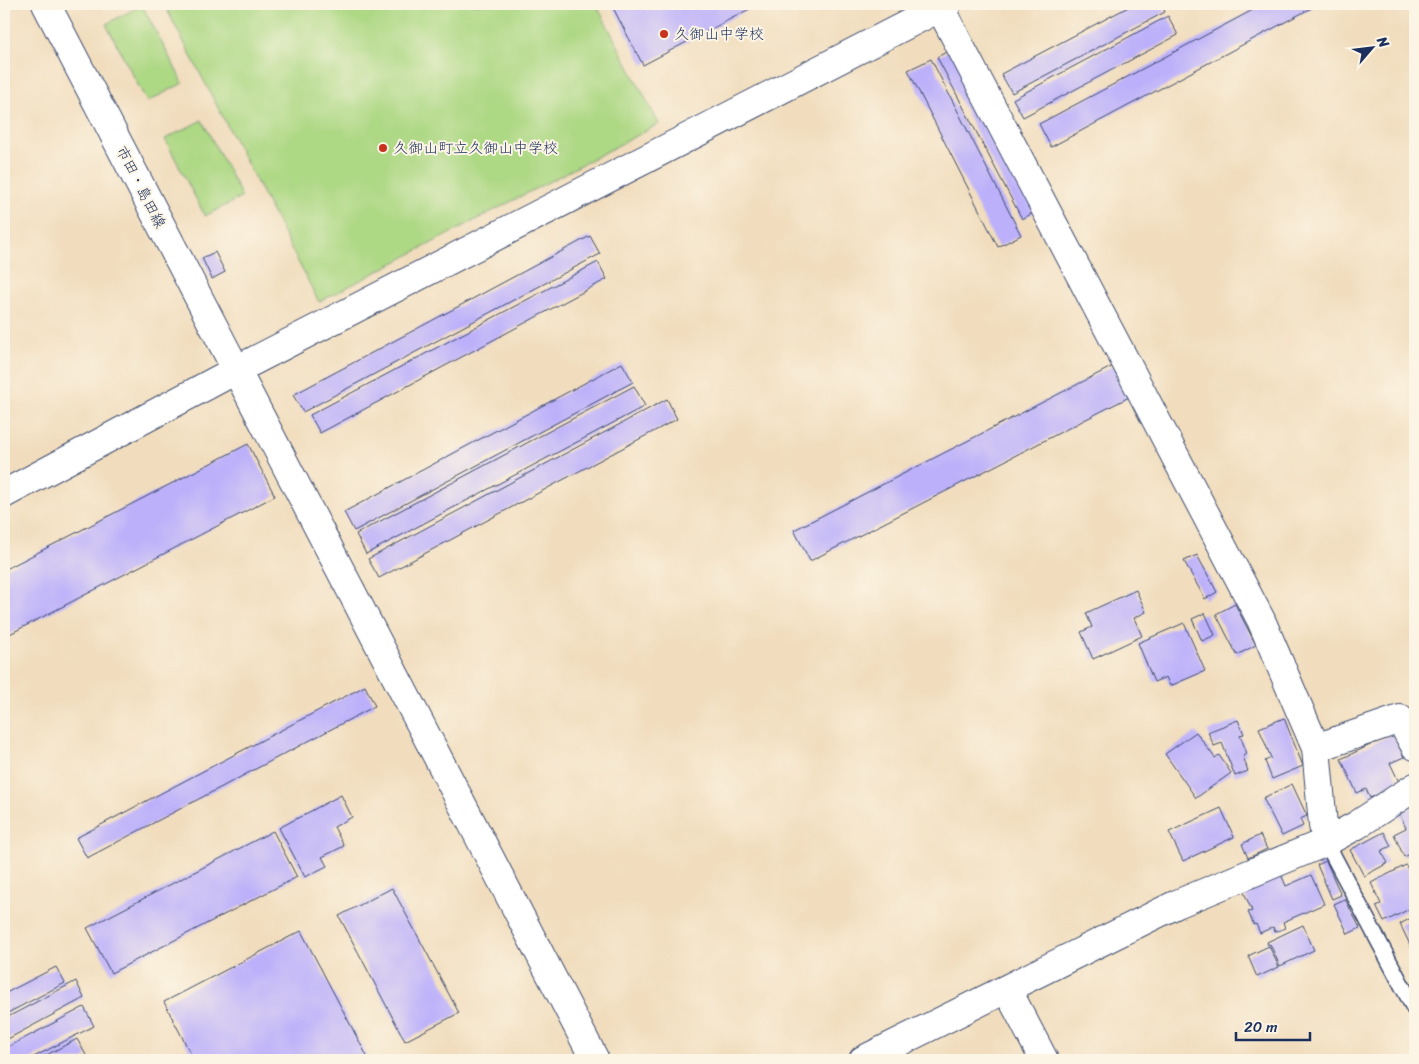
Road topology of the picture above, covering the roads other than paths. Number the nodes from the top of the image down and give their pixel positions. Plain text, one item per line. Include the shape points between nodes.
1 (46, 4) edge
2 (942, 5) edge
3 (236, 370) junction
4 (4, 494) edge
5 (1415, 746) edge
6 (1316, 748) junction
7 (1415, 787) edge
8 (1326, 842) junction
9 (1007, 989) junction
10 (1415, 1010) edge
11 (595, 1060) edge
12 (863, 1060) edge
13 (1044, 1060) edge

1 - 3 street, 市田・島田線
2 - 3 street
2 - 6 street via 1261,620
3 - 4 street
3 - 11 street, 市田・島田線
5 - 6 street via 1400,719
6 - 8 street
7 - 8 street
8 - 9 street via 1177,904
8 - 10 lane
9 - 12 street
9 - 13 street

